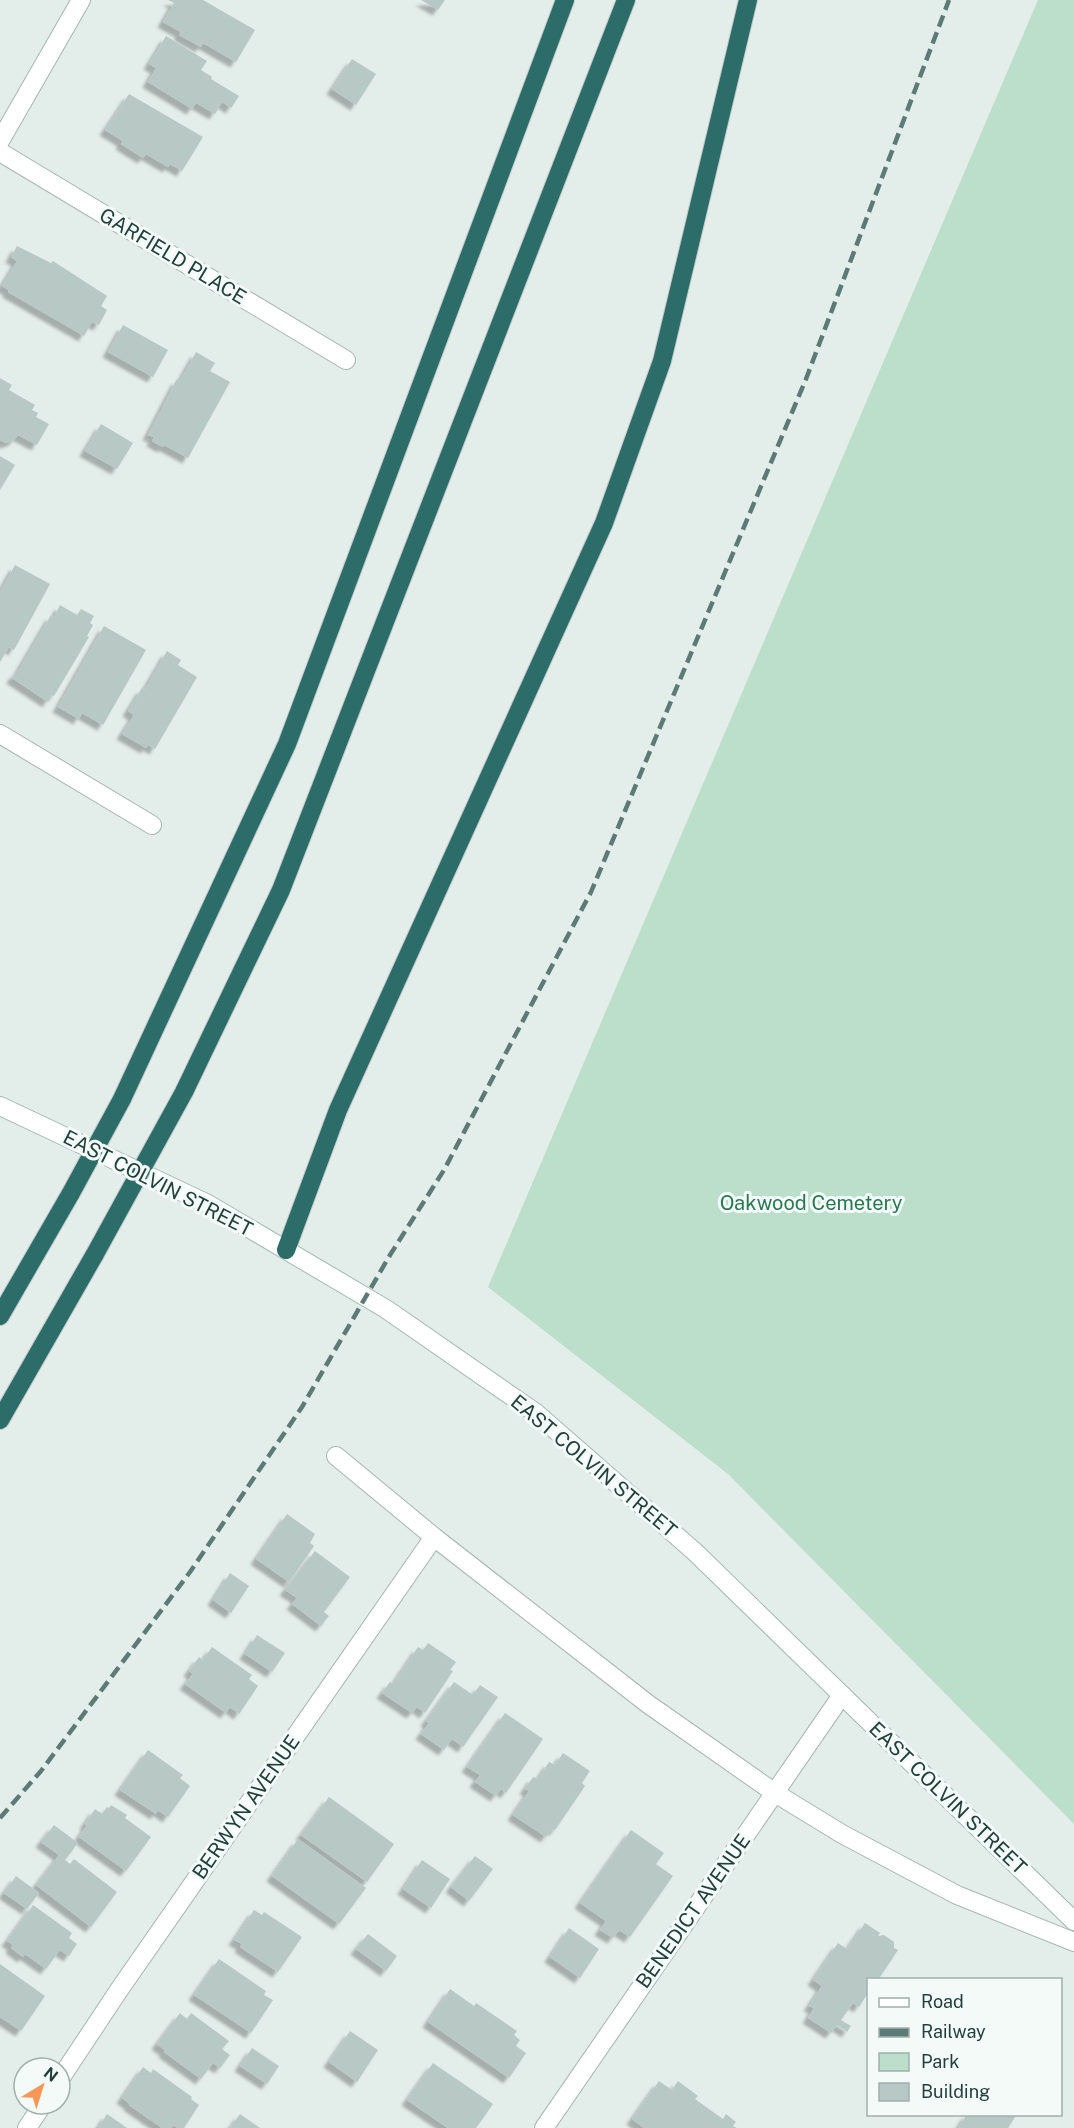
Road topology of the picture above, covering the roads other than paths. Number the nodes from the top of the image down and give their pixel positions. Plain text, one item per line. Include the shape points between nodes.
1 (81, 0) edge
2 (565, 0) edge
3 (626, 0) edge
4 (748, 0) edge
5 (0, 141) edge
6 (0, 152) edge
7 (346, 360) dead end
8 (0, 734) edge
9 (152, 825) dead end
10 (0, 1106) edge
11 (286, 1250) junction
12 (0, 1316) edge
13 (0, 1420) edge
14 (336, 1456) dead end
15 (434, 1537) junction
16 (842, 1695) junction
17 (775, 1792) junction
18 (1074, 1921) edge
19 (1074, 1942) edge
20 (72, 2061) edge
21 (544, 2128) edge

1 - 5 street
2 - 12 highway, bridge via 287,744 122,1099
3 - 13 highway, bridge via 281,890 184,1092
4 - 11 highway via 662,361 604,523 338,1110
6 - 7 street, GARFIELD PLACE
8 - 9 street
10 - 11 street, EAST COLVIN STREET via 208,1204
11 - 16 street, EAST COLVIN STREET via 386,1309 536,1413 695,1552
14 - 15 street
15 - 17 street via 648,1704
15 - 20 street, BERWYN AVENUE
16 - 17 street, BENEDICT AVENUE
16 - 18 street, EAST COLVIN STREET
17 - 19 street via 842,1834 957,1895
17 - 21 street, BENEDICT AVENUE

